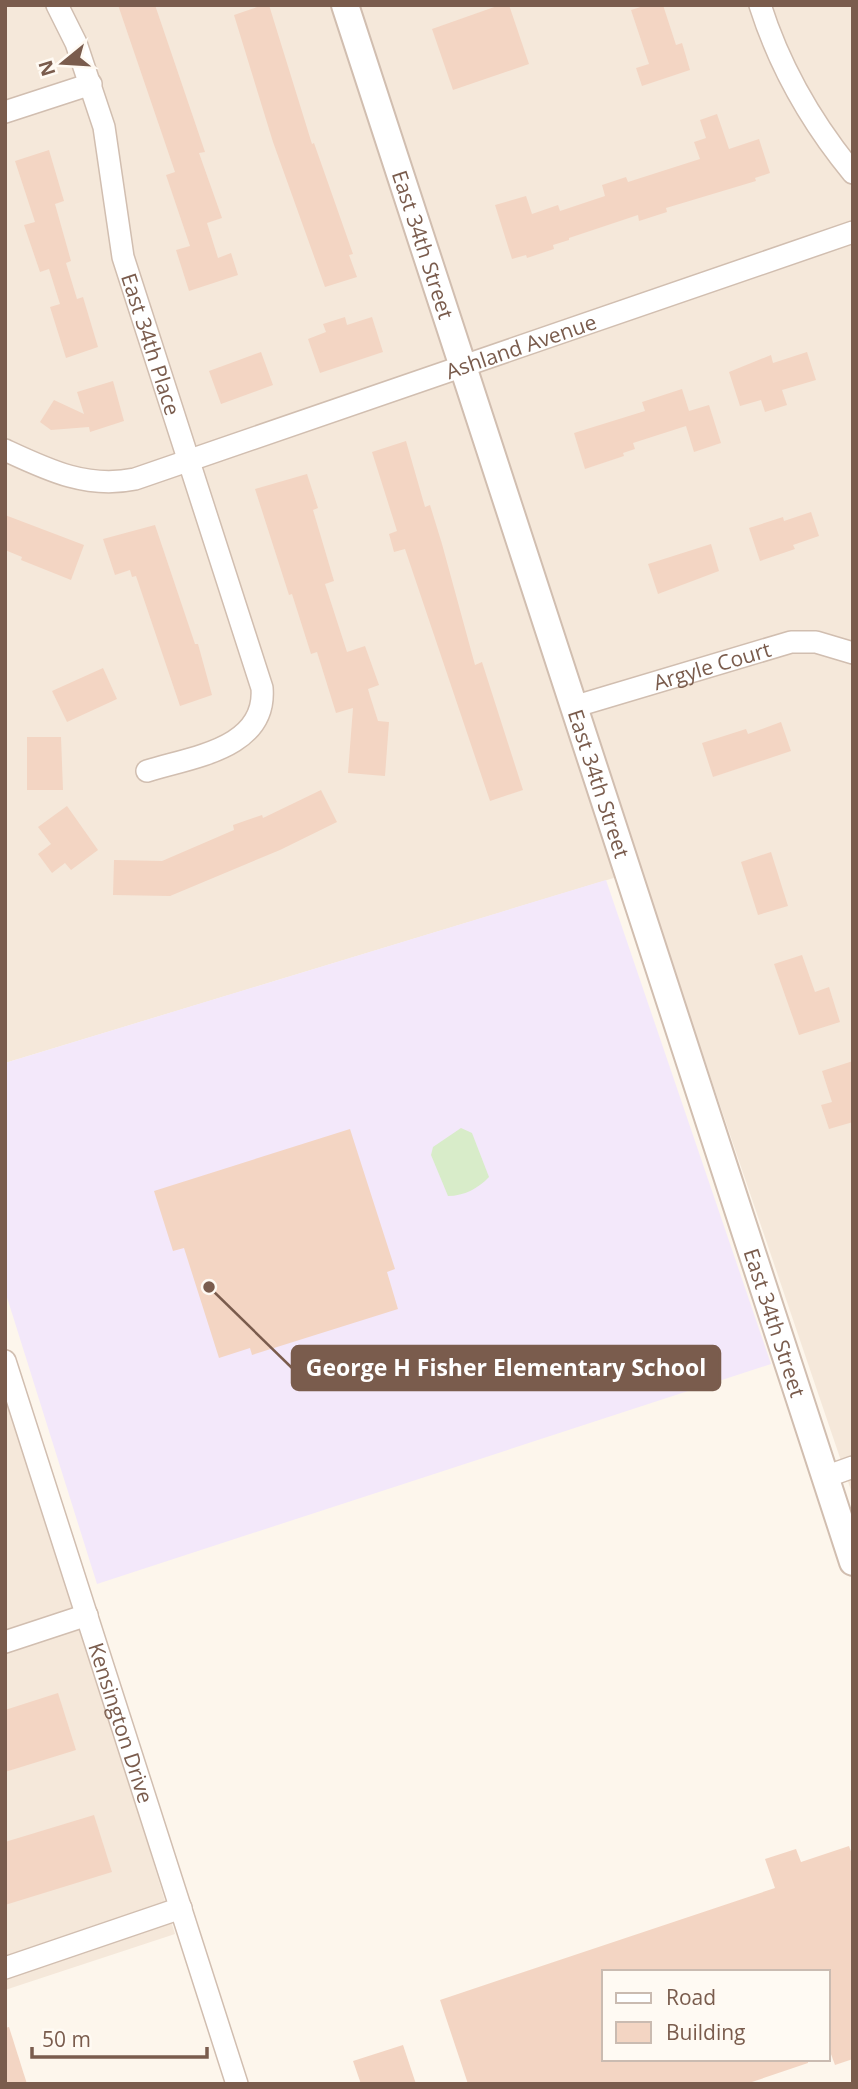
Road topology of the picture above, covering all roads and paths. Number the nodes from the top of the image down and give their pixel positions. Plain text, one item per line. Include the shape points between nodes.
1 (57, 5) edge
2 (345, 5) edge
3 (760, 5) edge
4 (91, 84) junction
5 (5, 112) edge
6 (853, 173) edge
7 (853, 233) edge
8 (463, 367) junction
9 (5, 450) edge
10 (189, 461) junction
11 (853, 653) edge
12 (573, 707) junction
13 (147, 771) dead end
14 (5, 1361) edge
15 (853, 1467) edge
16 (825, 1477) junction
17 (853, 1562) edge
18 (87, 1615) junction
19 (5, 1642) edge
20 (181, 1908) junction
21 (5, 1968) edge
22 (237, 2084) edge

1 - 4 street, East 34th Place
2 - 8 street, East 34th Street
3 - 6 street via 793,87
4 - 5 street
4 - 10 street, East 34th Place via 109,148 123,257
7 - 8 street, Ashland Avenue
8 - 10 street, Ashland Avenue
8 - 12 street, East 34th Street
9 - 10 street, Ashland Avenue via 67,477 103,482 135,479
10 - 13 street, East 34th Place via 259,680 261,705 247,734 231,744
11 - 12 street, Argyle Court via 816,642 791,642
12 - 16 street, East 34th Street
14 - 18 street, Kensington Drive
15 - 16 street
16 - 17 street, East 34th Street
18 - 19 street
18 - 20 street, Kensington Drive
20 - 21 street
20 - 22 street, Kensington Drive

